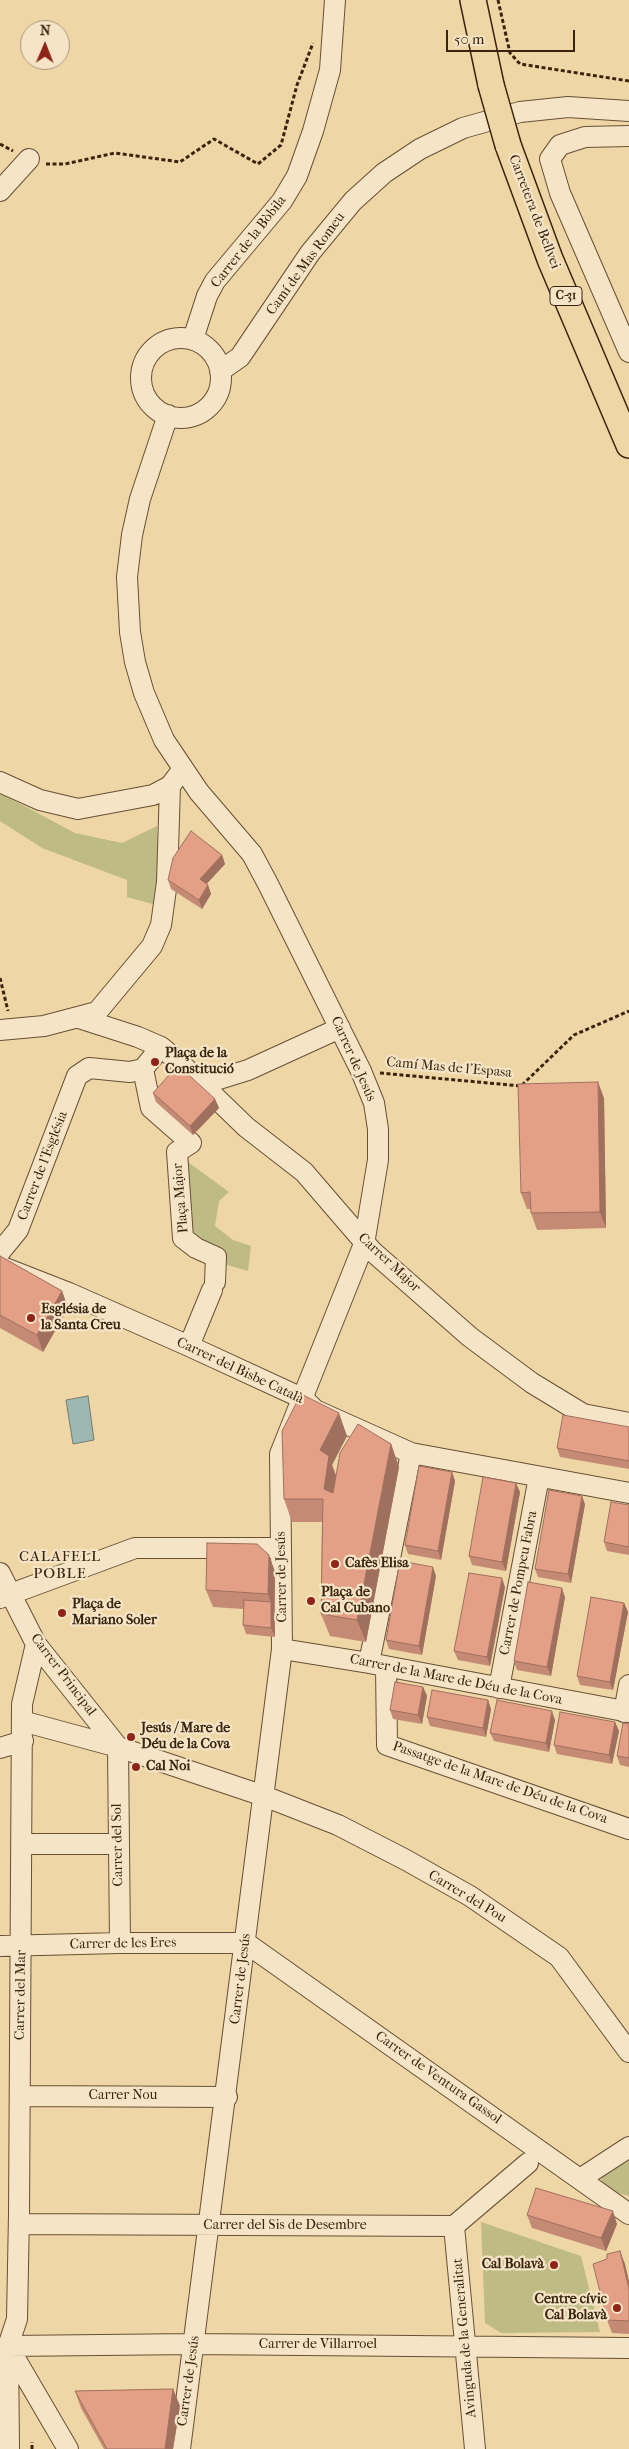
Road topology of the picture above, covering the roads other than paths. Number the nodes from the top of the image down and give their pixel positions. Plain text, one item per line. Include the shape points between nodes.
1 (335, 0) edge
2 (474, 0) edge
3 (629, 111) edge
4 (629, 136) edge
5 (29, 159) road end
6 (0, 191) edge
7 (193, 339) junction
8 (629, 352) edge
9 (220, 371) junction
10 (168, 415) junction
11 (629, 445) edge
12 (182, 769) junction
13 (0, 782) edge
14 (170, 786) junction
15 (79, 1018) junction
16 (340, 1028) junction
17 (6, 1030) edge
18 (161, 1047) junction
19 (144, 1069) junction
20 (203, 1084) junction
21 (364, 1244) junction
22 (0, 1252) edge
23 (0, 1266) edge
24 (188, 1346) junction
25 (304, 1399) junction
26 (629, 1423) edge
27 (411, 1453) junction
28 (539, 1477) junction
29 (629, 1493) edge
30 (281, 1548) junction
31 (0, 1573) edge
32 (5, 1596) edge
33 (36, 1644) junction
34 (282, 1649) junction
35 (377, 1665) junction
36 (629, 1685) edge
37 (499, 1688) junction
38 (627, 1712) edge
39 (22, 1721) junction
40 (23, 1741) junction
41 (118, 1747) junction
42 (0, 1748) edge
43 (264, 1796) junction
44 (629, 1829) edge
45 (23, 1844) junction
46 (118, 1844) junction
47 (120, 1943) junction
48 (246, 1943) junction
49 (0, 1946) edge
50 (22, 1946) junction
51 (629, 2052) edge
52 (20, 2096) junction
53 (227, 2097) junction
54 (629, 2147) edge
55 (528, 2163) dead end
56 (580, 2180) junction
57 (629, 2214) edge
58 (210, 2225) junction
59 (454, 2226) junction
60 (19, 2228) junction
61 (4, 2340) edge
62 (194, 2344) junction
63 (467, 2347) junction
64 (629, 2348) edge
65 (6, 2439) edge
66 (68, 2449) edge
67 (180, 2449) edge
68 (475, 2449) edge

1 - 7 street, Carrer de la Bòbila via 330,70 297,176 282,201 215,281
2 - 11 main road, Carretera de Bellvei / C-31, bridge via 491,85 508,145 550,258
3 - 9 street, Camí de Mas Romeu via 568,107 520,112 463,128 420,149 384,173 353,201 310,253 240,357
4 - 8 street via 585,137 560,145 550,160 560,193
5 - 6 street
7 - 9 street via 210,350
7 - 10 street via 181,337 164,341 144,362 140,377 144,394 152,406
9 - 10 street via 218,393 209,406 194,415 180,418
10 - 12 street via 140,499 127,577 134,662 164,740
12 - 14 street
12 - 16 street, Carrer de Jesús via 252,854
13 - 14 street via 40,800 78,809 153,795
14 - 15 street via 167,882 161,925 152,946 97,1012
15 - 17 street
15 - 18 street
16 - 20 street via 248,1070
16 - 21 street, Carrer de Jesús via 374,1103 378,1129 378,1160
18 - 19 street
18 - 20 street, Carrer Major
19 - 22 street, Carrer de l'Església via 130,1072 90,1068 77,1076 18,1230
19 - 24 street, Plaça Major via 152,1108 191,1143 177,1152 183,1238 216,1257 213,1286
20 - 21 street, Carrer Major via 246,1127 304,1172
21 - 25 street, Carrer de Jesús
21 - 26 street, Carrer Major via 470,1337 532,1383 583,1414
23 - 24 street, Carrer del Bisbe Català
24 - 25 street, Carrer del Bisbe Català
25 - 27 street, Carrer del Bisbe Català via 315,1410
25 - 30 street, Carrer de Jesús via 280,1454
27 - 28 street, Carrer del Bisbe Català
27 - 35 street
28 - 29 street, Carrer del Bisbe Català
28 - 37 street, Carrer de Pompeu Fabra
30 - 32 street via 135,1548
30 - 34 street, Carrer de Jesús
31 - 32 street, Carrer Principal
32 - 33 street, Carrer Principal
33 - 39 street, Carrer del Mar via 22,1704
33 - 41 street, Carrer Principal
34 - 35 street, Carrer de la Mare de Déu de la Cova
34 - 43 street, Carrer de Jesús
35 - 37 street, Carrer de la Mare de Déu de la Cova
35 - 44 street, Passatge de la Mare de Déu de la Cova via 387,1745
36 - 38 street
37 - 38 street, Carrer de la Mare de Déu de la Cova
39 - 40 street, Carrer del Mar
39 - 41 street, Carrer del Pou
40 - 42 street
40 - 45 street, Carrer del Mar
41 - 43 street, Carrer del Pou
41 - 46 street, Carrer del Sol
43 - 48 street, Carrer de Jesús
43 - 51 street, Carrer del Pou via 371,1841 470,1896 559,1957
45 - 46 street
45 - 50 street, Carrer del Mar
46 - 47 street, Carrer del Sol
47 - 48 street, Carrer de les Eres
47 - 50 street, Carrer de les Eres
48 - 53 street, Carrer de Jesús
48 - 56 street, Carrer de Ventura Gassol
49 - 50 street, Carrer de les Eres
50 - 52 street, Carrer del Mar
52 - 53 street, Carrer Nou
52 - 60 street, Carrer del Mar
53 - 58 street, Carrer de Jesús
54 - 56 street
55 - 59 street
56 - 57 street, Carrer de Ventura Gassol
58 - 59 street, Carrer del Sis de Desembre
58 - 60 street, Carrer del Sis de Desembre
58 - 62 street, Carrer de Jesús
59 - 63 street, Avinguda de la Generalitat
60 - 61 street, Carrer del Mar via 17,2319
61 - 62 street, Carrer de Villarroel
61 - 65 street, Carrer del Mar
61 - 66 street
62 - 63 street, Carrer de Villarroel
62 - 67 street, Carrer de Jesús
63 - 64 street, Carrer de Villarroel
63 - 68 street, Avinguda de la Generalitat

